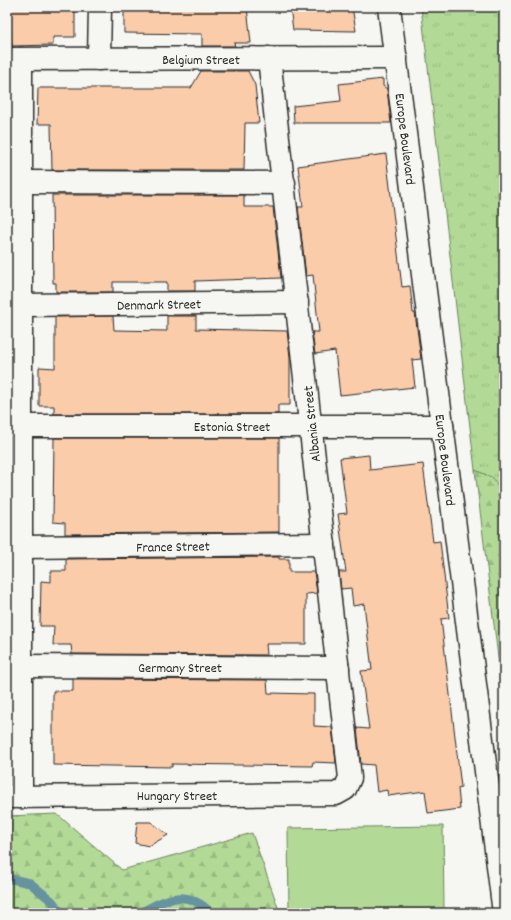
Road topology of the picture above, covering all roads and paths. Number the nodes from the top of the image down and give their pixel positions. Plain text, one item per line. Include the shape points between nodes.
1 (100, 7) edge
2 (389, 7) edge
3 (269, 58) junction
4 (396, 58) junction
5 (14, 59) edge
6 (99, 59) junction
7 (21, 182) junction
8 (284, 183) junction
9 (297, 302) junction
10 (21, 305) junction
11 (21, 426) junction
12 (311, 426) junction
13 (442, 426) junction
14 (324, 544) junction
15 (21, 547) junction
16 (21, 666) junction
17 (338, 668) junction
18 (345, 789) joint
19 (14, 797) edge
20 (504, 913) edge

1 - 6 street
2 - 4 street, Europe Boulevard
3 - 4 street, Belgium Street
3 - 6 street, Belgium Street
3 - 8 street, Albania Street
4 - 13 street, Europe Boulevard
5 - 6 street, Belgium Street
5 - 7 street
7 - 8 street
7 - 10 street
8 - 9 street, Albania Street
9 - 10 street, Denmark Street
9 - 12 street, Albania Street
10 - 11 street
11 - 12 street, Estonia Street
11 - 15 street
12 - 13 street, Estonia Street
12 - 14 street, Albania Street
13 - 20 street, Europe Boulevard
14 - 15 street, France Street
14 - 17 street, Albania Street
15 - 16 street
16 - 17 street, Germany Street
16 - 19 street
17 - 18 street, Albania Street via 350,778
18 - 19 street, Hungary Street via 336,794

